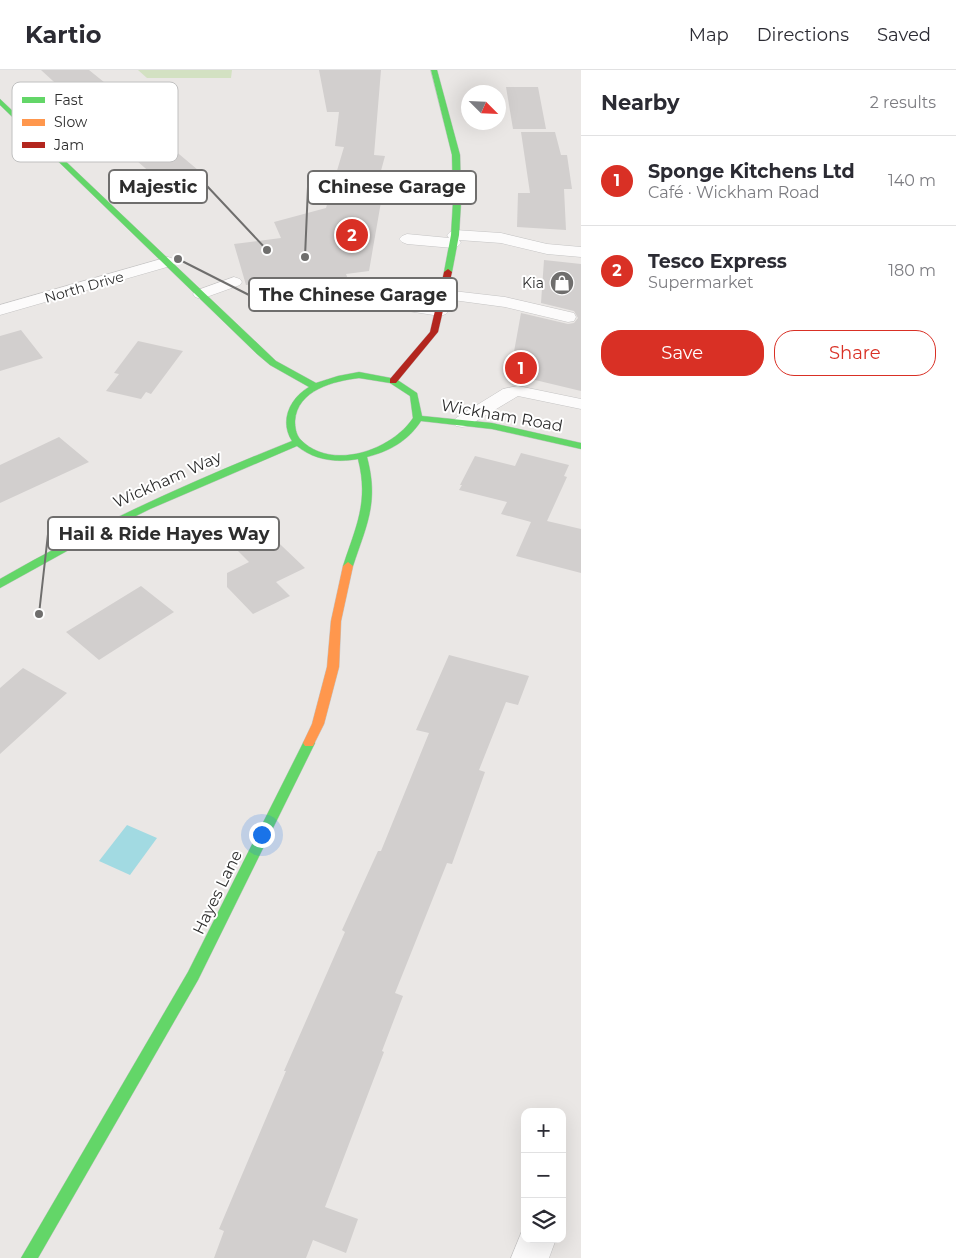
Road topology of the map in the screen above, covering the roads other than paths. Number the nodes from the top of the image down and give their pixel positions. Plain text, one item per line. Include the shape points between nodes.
1 (434, 70) edge
2 (0, 101) edge
3 (12, 112) edge
4 (64, 162) edge
5 (407, 239) dead end
6 (454, 239) junction
7 (581, 252) edge
8 (168, 262) junction
9 (234, 282) dead end
10 (201, 294) junction
11 (442, 303) junction
12 (401, 306) dead end
13 (0, 310) edge
14 (568, 316) dead end
15 (393, 381) junction
16 (315, 386) junction
17 (581, 404) edge
18 (418, 418) junction
19 (462, 422) junction
20 (298, 442) junction
21 (581, 446) edge
22 (362, 456) junction
23 (0, 584) edge
24 (536, 1243) edge
25 (29, 1258) edge
26 (530, 1258) edge

1 - 6 main road via 456,156
2 - 3 main road
4 - 8 main road
5 - 6 lane
6 - 7 lane via 501,238 547,249
6 - 11 main road
8 - 10 main road
8 - 13 lane, North Drive
9 - 10 lane
10 - 16 main road via 266,356
11 - 12 lane
11 - 14 lane via 505,302
11 - 15 main road via 434,332
15 - 16 main road via 359,375 340,376
15 - 18 main road via 414,395
16 - 20 main road via 291,412 290,425
17 - 19 lane via 518,391 509,393
18 - 19 main road, Wickham Road
18 - 22 main road via 404,436
19 - 21 main road, Wickham Road
20 - 22 main road via 323,455 338,458
20 - 23 main road, Wickham Way via 141,507
22 - 25 main road, Hayes Lane via 368,479 368,508 339,602 333,667 318,724 193,976
24 - 26 street

